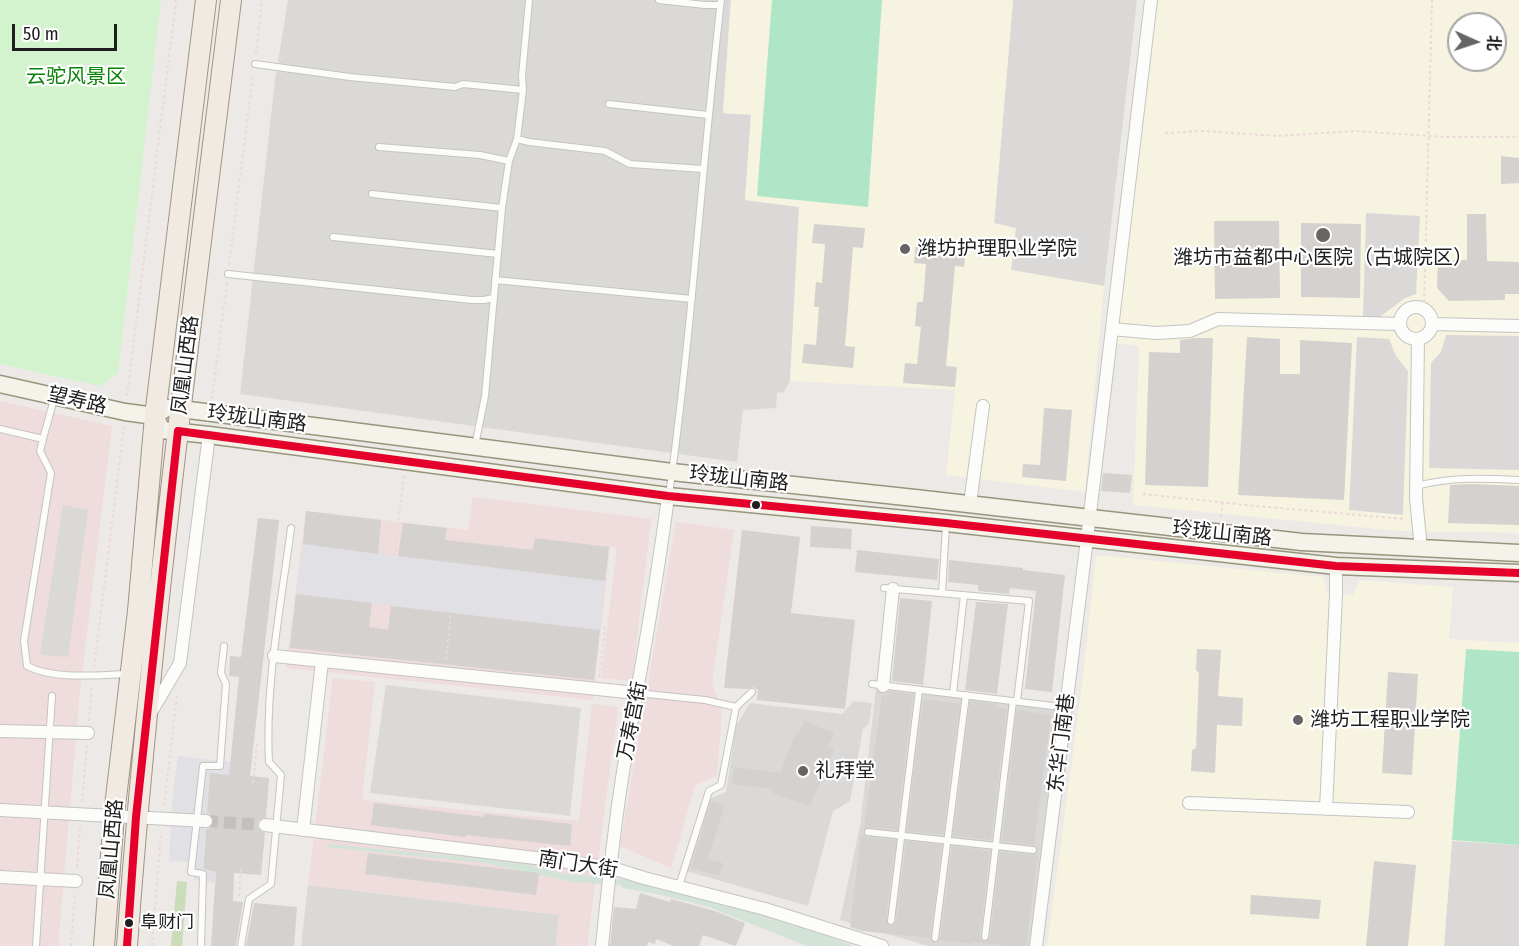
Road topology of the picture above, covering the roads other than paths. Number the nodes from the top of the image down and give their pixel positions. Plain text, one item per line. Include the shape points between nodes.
1 (206, 0) edge
2 (231, 0) edge
3 (529, 0) edge
4 (659, 0) edge
5 (1150, 0) edge
6 (720, 3) edge
7 (255, 64) road end
8 (523, 90) junction
9 (609, 104) dead end
10 (708, 115) junction
11 (517, 139) junction
12 (379, 147) dead end
13 (509, 161) junction
14 (703, 168) junction
15 (372, 194) dead end
16 (502, 208) junction
17 (333, 237) dead end
18 (498, 254) junction
19 (228, 274) road end
20 (495, 280) junction
21 (493, 298) junction
22 (692, 299) junction
23 (1400, 324) junction
24 (1432, 324) junction
25 (1519, 326) edge
26 (1112, 329) junction
27 (1418, 339) junction
28 (0, 384) edge
29 (55, 396) junction
30 (983, 406) dead end
31 (181, 409) junction
32 (155, 416) junction
33 (0, 429) edge
34 (178, 431) junction
35 (208, 435) junction
36 (43, 439) junction
37 (475, 447) junction
38 (672, 472) junction
39 (1519, 480) edge
40 (1416, 486) junction
41 (669, 496) junction
42 (970, 504) junction
43 (1089, 519) junction
44 (946, 523) junction
45 (291, 528) dead end
46 (1087, 539) junction
47 (1421, 549) junction
48 (1519, 553) edge
49 (1336, 566) junction
50 (1519, 573) edge
51 (889, 588) joint
52 (942, 593) junction
53 (964, 595) junction
54 (224, 646) dead end
55 (274, 656) junction
56 (322, 661) junction
57 (131, 674) junction
58 (878, 685) joint
59 (918, 690) junction
60 (752, 692) dead end
61 (637, 693) junction
62 (952, 694) junction
63 (966, 695) junction
64 (52, 696) dead end
65 (1015, 701) junction
66 (1053, 706) dead end
67 (736, 707) junction
68 (146, 720) junction
69 (0, 731) edge
70 (50, 732) junction
71 (88, 734) road end
72 (1189, 803) dead end
73 (1326, 809) junction
74 (0, 810) edge
75 (45, 812) junction
76 (1408, 812) dead end
77 (114, 815) junction
78 (136, 817) junction
79 (202, 821) junction
80 (271, 826) junction
81 (303, 830) junction
82 (868, 832) dead end
83 (901, 837) junction
84 (947, 841) junction
85 (996, 846) junction
86 (1033, 850) dead end
87 (609, 867) junction
88 (0, 877) edge
89 (41, 879) junction
90 (76, 881) road end
91 (678, 887) junction
92 (891, 921) dead end
93 (935, 938) dead end
94 (985, 938) dead end
95 (36, 946) edge
96 (104, 946) edge
97 (127, 946) edge
98 (201, 946) edge
99 (241, 946) edge
100 (602, 946) edge
101 (882, 946) edge
102 (1036, 946) edge

1 - 32 main road, 凤凰山西路
2 - 31 main road, 凤凰山西路
3 - 8 lane
4 - 6 lane
5 - 26 street, 东华门南巷
6 - 10 lane
7 - 8 lane via 350,77
8 - 11 lane
9 - 10 lane
10 - 14 lane
11 - 13 lane
11 - 14 lane via 605,151 630,164
12 - 13 lane
13 - 16 lane
14 - 22 lane
15 - 16 lane
16 - 18 lane
17 - 18 lane
18 - 20 lane
19 - 21 lane via 472,300
20 - 21 lane
20 - 22 lane
21 - 37 lane via 485,396
22 - 38 lane
23 - 24 street via 1407,309 1416,306 1430,314
23 - 26 street via 1218,319 1190,331
23 - 27 street via 1405,335
24 - 25 street
24 - 27 street via 1426,336
26 - 43 street, 东华门南巷
27 - 40 street
28 - 29 main road, 望寿路
29 - 32 main road, 望寿路
29 - 36 lane
30 - 42 street
31 - 32 main road, 玲珑山南路 via 166,408
31 - 34 main road, 凤凰山西路
31 - 37 main road, 玲珑山南路
32 - 34 main road, 玲珑山南路 via 162,430
32 - 57 main road, 凤凰山西路
33 - 36 lane
34 - 35 main road, 玲珑山南路
34 - 68 main road, 凤凰山西路
35 - 41 main road, 玲珑山南路
35 - 68 street via 180,663
36 - 57 lane via 40,451 51,473 24,641 27,666 40,673
37 - 38 main road, 玲珑山南路
38 - 41 lane
38 - 42 main road, 玲珑山南路
39 - 40 lane via 1466,478
40 - 47 street
41 - 44 main road, 玲珑山南路
41 - 61 street, 万寿宫街
42 - 43 main road, 玲珑山南路
43 - 46 street, 东华门南巷
43 - 47 main road, 玲珑山南路 via 1318,544
44 - 46 main road, 玲珑山南路
44 - 52 lane
45 - 55 lane
46 - 49 main road, 玲珑山南路
46 - 102 street, 东华门南巷
47 - 48 main road, 玲珑山南路
49 - 50 main road, 玲珑山南路
49 - 73 street
51 - 52 lane
51 - 58 street
52 - 53 lane
53 - 62 lane
53 - 65 lane via 1029,601
54 - 79 lane via 221,673 226,684 220,766 203,766
55 - 56 street
55 - 80 lane via 267,728 269,762 281,775
56 - 61 street
56 - 81 street
57 - 77 main road, 凤凰山西路
58 - 59 lane
59 - 62 lane
59 - 83 lane
60 - 67 lane
61 - 67 lane
61 - 87 street, 万寿宫街
62 - 63 lane
63 - 65 lane
63 - 84 lane
64 - 70 lane
65 - 66 lane
65 - 85 lane
67 - 91 lane via 721,785 709,790
68 - 78 main road, 凤凰山西路
69 - 70 street
70 - 71 street
70 - 75 lane
72 - 73 street
73 - 76 street
74 - 75 street
75 - 77 street
75 - 89 lane
77 - 78 street
77 - 96 main road, 凤凰山西路
78 - 79 street
78 - 97 main road, 凤凰山西路
79 - 98 lane via 191,872 203,874
80 - 81 street, 南门大街
80 - 99 lane via 272,884 249,899
81 - 87 street, 南门大街
82 - 83 lane
83 - 84 lane
83 - 92 lane
84 - 85 lane
84 - 93 lane
85 - 86 lane
85 - 94 lane
87 - 91 street, 南门大街
87 - 100 street, 万寿宫街
88 - 89 street
89 - 90 street
89 - 95 lane
91 - 101 street, 南门大街 via 765,909

